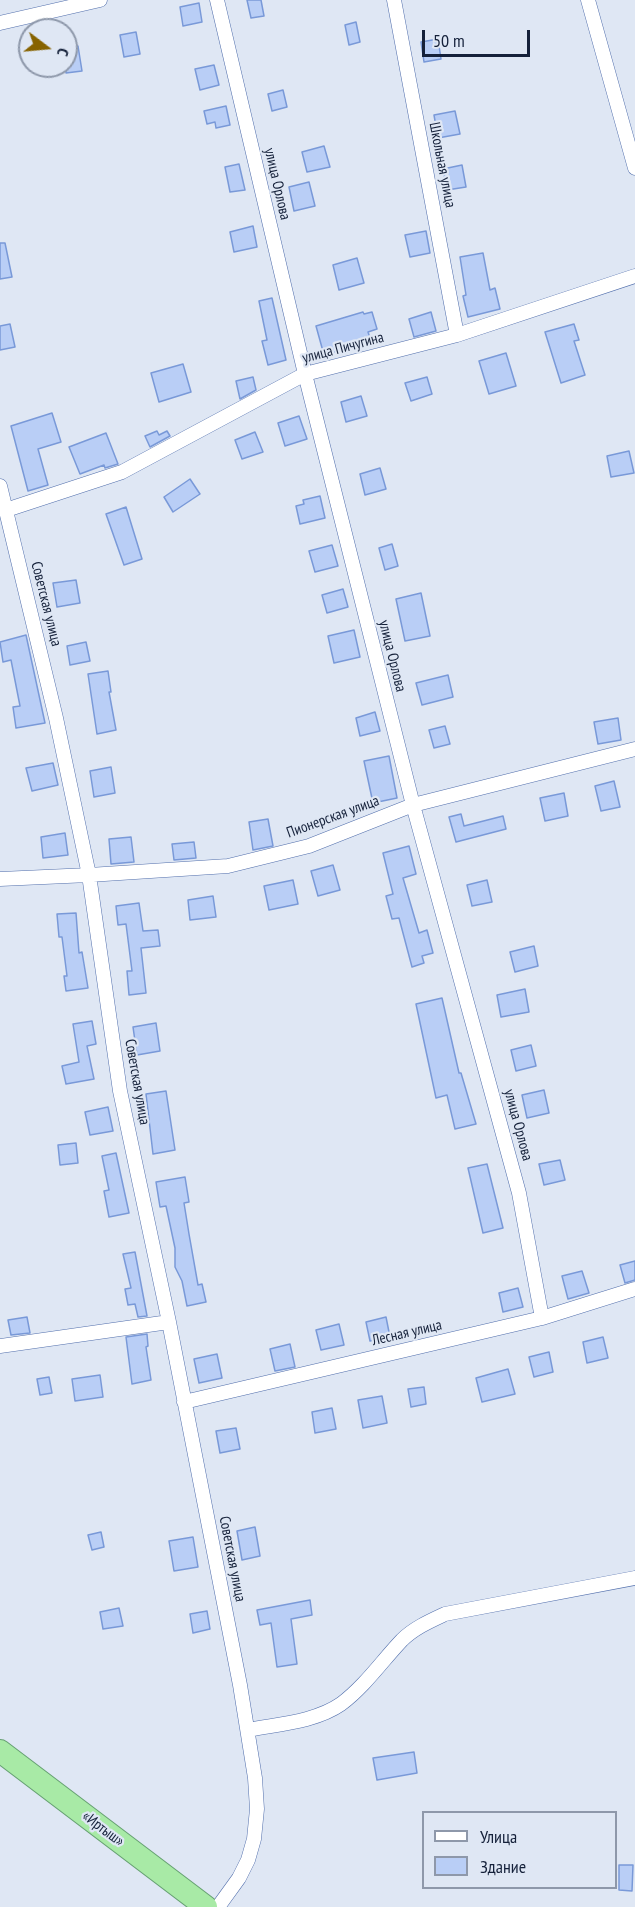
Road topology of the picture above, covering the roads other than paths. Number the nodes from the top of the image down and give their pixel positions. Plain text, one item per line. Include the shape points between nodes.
1 (100, 0) edge
2 (218, 0) edge
3 (394, 0) edge
4 (588, 0) edge
5 (0, 23) edge
6 (635, 168) edge
7 (635, 276) edge
8 (457, 335) junction
9 (305, 374) junction
10 (0, 486) edge
11 (6, 510) junction
12 (635, 748) edge
13 (412, 805) junction
14 (89, 876) junction
15 (0, 879) edge
16 (635, 1290) edge
17 (542, 1318) junction
18 (169, 1322) junction
19 (0, 1346) edge
20 (184, 1402) junction
21 (635, 1578) edge
22 (248, 1730) junction
23 (0, 1751) edge
24 (206, 1907) edge
25 (218, 1907) edge

1 - 5 street
2 - 9 street, улица Орлова
3 - 8 street, Школьная улица
4 - 6 street
7 - 8 street, улица Пичугина
8 - 9 street, улица Пичугина
9 - 11 street, улица Пичугина via 122,472
9 - 13 street, улица Орлова
10 - 11 street, Советская улица
11 - 14 street, Советская улица
12 - 13 street, Пионерская улица
13 - 14 street, Пионерская улица via 309,846 228,866
13 - 17 street, улица Орлова via 519,1193
14 - 15 street, Пионерская улица
14 - 18 street, Советская улица via 120,1091
16 - 17 street, Лесная улица
17 - 20 street, Лесная улица
18 - 19 street
18 - 20 street, Советская улица
20 - 22 street, Советская улица
21 - 22 street via 445,1614 404,1639 340,1704 317,1716
22 - 25 street, Советская улица via 257,1809 254,1839 243,1869
23 - 24 highway, «Иртыш»

